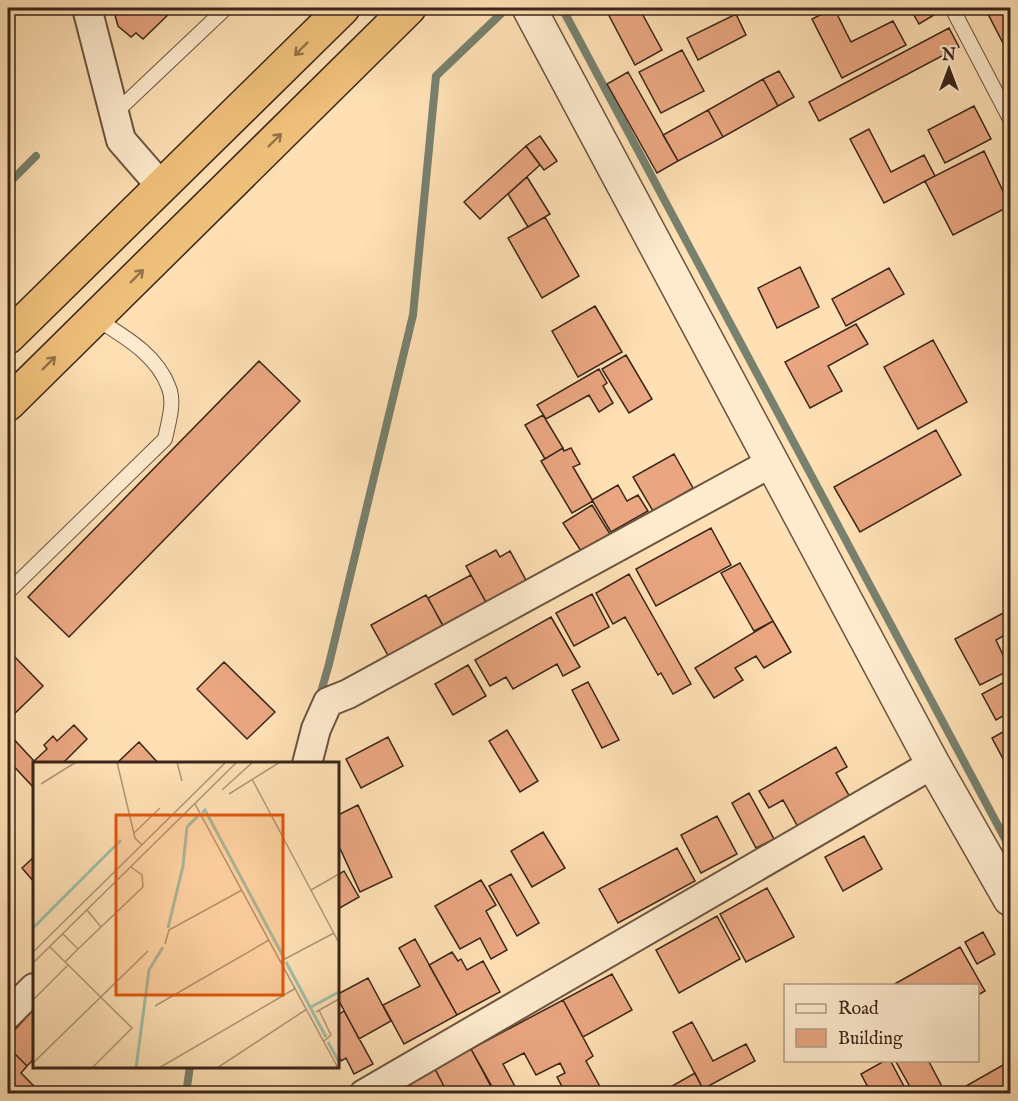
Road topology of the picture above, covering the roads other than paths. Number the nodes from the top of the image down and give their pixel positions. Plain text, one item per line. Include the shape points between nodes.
1 (87, 8) edge
2 (226, 8) edge
3 (343, 8) edge
4 (409, 8) edge
5 (529, 8) edge
6 (952, 8) edge
7 (114, 114) junction
8 (1011, 119) edge
9 (161, 186) junction
10 (64, 282) junction
11 (95, 318) junction
12 (8, 337) edge
13 (8, 404) edge
14 (771, 462) junction
15 (8, 592) edge
16 (308, 762) edge
17 (933, 764) junction
18 (1010, 895) edge
19 (33, 989) edge
20 (8, 1014) edge
21 (364, 1094) edge

1 - 7 street
2 - 7 lane
3 -> 9 highway
11 -> 4 highway
5 - 14 street
6 - 8 lane
7 - 9 street via 121,140
9 - 10 highway
10 - 11 highway via 60,299 64,312 77,319
10 - 12 highway
13 -> 11 highway
11 - 15 lane via 144,351 158,368 170,389 165,439
14 - 16 street via 328,702
14 - 17 street
17 - 18 street
17 - 21 street
19 - 20 street

